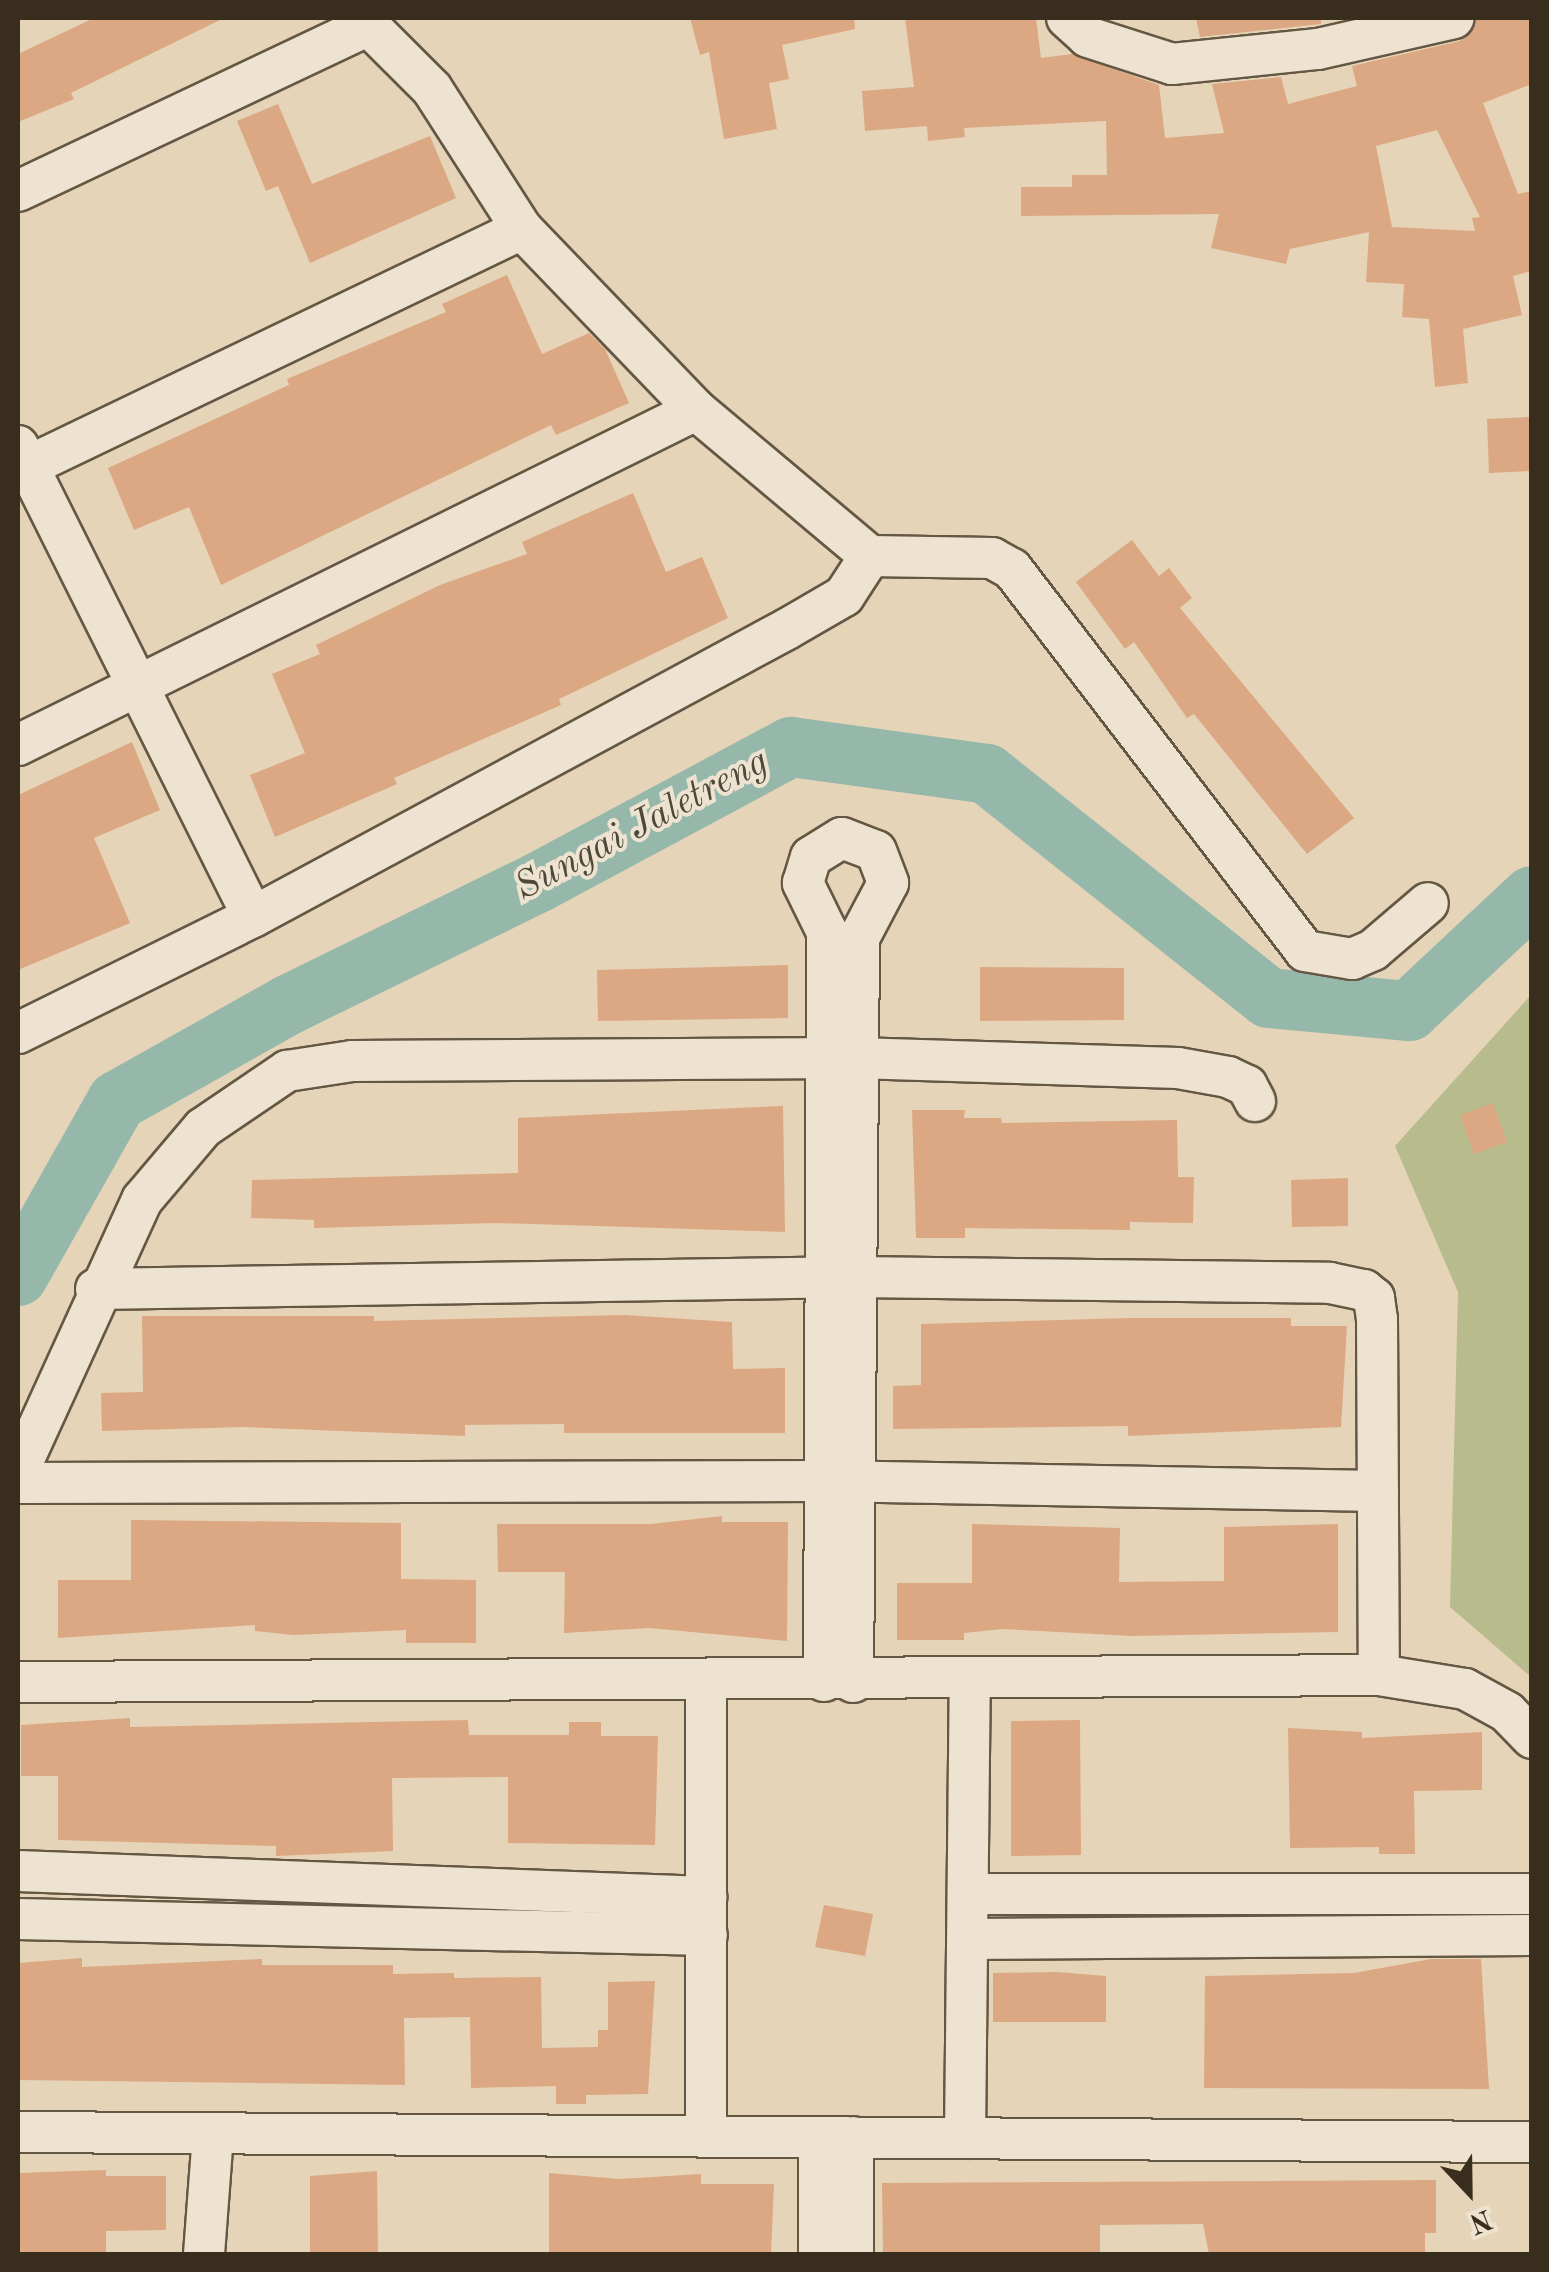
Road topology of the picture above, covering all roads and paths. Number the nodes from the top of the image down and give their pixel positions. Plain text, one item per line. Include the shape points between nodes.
1 (1067, 18) edge
2 (1454, 18) edge
3 (365, 21) edge
4 (18, 191) edge
5 (522, 229) junction
6 (696, 410) junction
7 (21, 461) edge
8 (870, 556) junction
9 (140, 684) junction
10 (18, 745) edge
11 (1428, 903) dead end
12 (253, 917) junction
13 (18, 1033) edge
14 (840, 1058) junction
15 (1255, 1100) dead end
16 (841, 1277) junction
17 (96, 1289) junction
18 (18, 1472) edge
19 (839, 1481) junction
20 (18, 1483) edge
21 (1378, 1491) junction
22 (1379, 1675) junction
23 (706, 1680) junction
24 (970, 1680) junction
25 (18, 1682) edge
26 (838, 1682) junction
27 (1532, 1738) edge
28 (18, 1871) edge
29 (968, 1894) junction
30 (1532, 1894) edge
31 (707, 1916) junction
32 (18, 1919) edge
33 (1532, 1935) edge
34 (968, 1939) junction
35 (18, 2132) edge
36 (212, 2133) junction
37 (706, 2136) junction
38 (836, 2137) junction
39 (965, 2138) junction
40 (1532, 2142) edge
41 (204, 2254) edge
42 (819, 2254) edge
43 (853, 2254) edge

1 - 2 street via 1088,37 1172,64 1318,49
3 - 4 street
3 - 5 street via 432,89
5 - 6 street
5 - 7 street
6 - 8 street
6 - 9 street
7 - 9 street
8 - 11 street via 992,558 1012,569 1305,951 1352,959 1373,950
8 - 12 street via 844,596
9 - 10 street
9 - 12 street
12 - 13 street
14 - 14 street via 827,932 804,882 811,856 842,838 866,843 888,872 886,894 859,938
14 - 15 street via 1178,1068 1228,1077 1247,1086
14 - 16 street
14 - 17 street via 352,1061 287,1071 203,1128 170,1160
16 - 17 street
16 - 19 street
16 - 21 street via 1330,1283 1364,1290 1374,1298 1378,1318
17 - 18 street
19 - 20 street
19 - 21 street
19 - 26 street
21 - 22 street
22 - 24 street
22 - 27 street via 1465,1689 1507,1712
23 - 25 street
23 - 26 street
23 - 31 street
24 - 26 street
24 - 29 street
28 - 31 street
29 - 30 street
29 - 34 street
31 - 32 street
31 - 37 street
33 - 34 street
34 - 39 street
35 - 36 street
36 - 37 street
36 - 41 street
37 - 38 street
38 - 39 street
38 - 42 street
38 - 43 street
39 - 40 street

